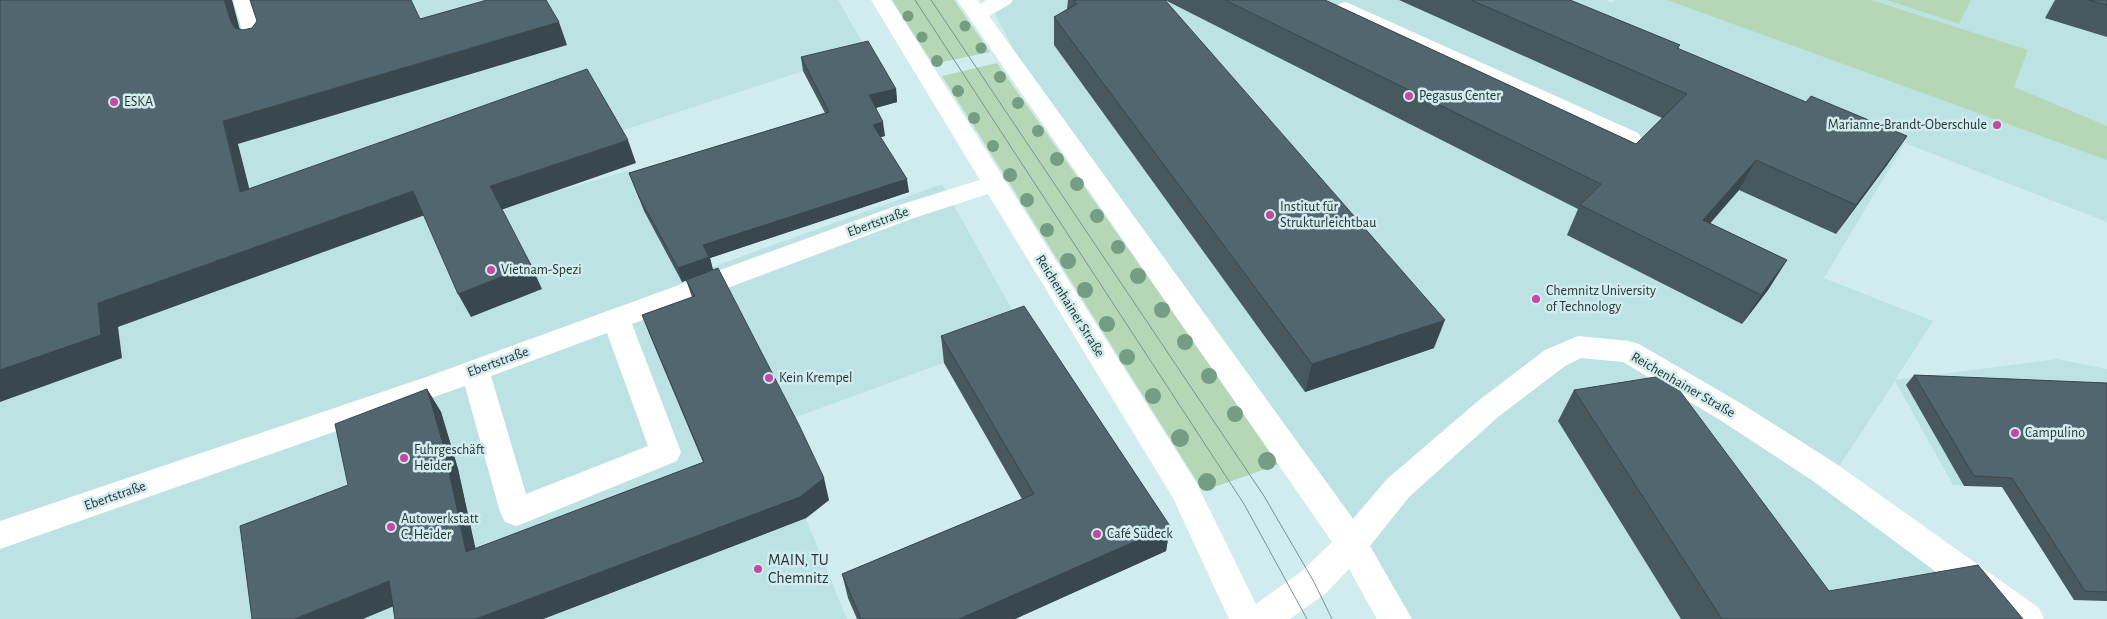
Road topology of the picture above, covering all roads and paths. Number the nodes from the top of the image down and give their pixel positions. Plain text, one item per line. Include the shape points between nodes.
1 (243, 0) edge
2 (881, 0) edge
3 (1003, 0) edge
4 (972, 7) edge
5 (1346, 8) edge
6 (257, 44) edge
7 (1630, 138) dead end
8 (994, 184) junction
9 (616, 319) junction
10 (475, 371) junction
11 (0, 536) edge
12 (1352, 544) junction
13 (1246, 619) edge
14 (1263, 619) edge
15 (1395, 619) edge
16 (2026, 619) edge

1 - 6 street
2 - 8 street, Reichenhainer Straße
3 - 4 street
4 - 12 street
5 - 7 street
8 - 9 street, Ebertstraße via 902,213
8 - 13 street, Reichenhainer Straße via 1185,491
9 - 10 street, Ebertstraße
9 - 10 street via 666,452 516,512
10 - 11 street, Ebertstraße
12 - 14 street, Reichenhainer Straße via 1314,582
12 - 15 street
12 - 16 street, Reichenhainer Straße via 1398,488 1488,409 1555,358 1578,347 1629,352 1824,472

